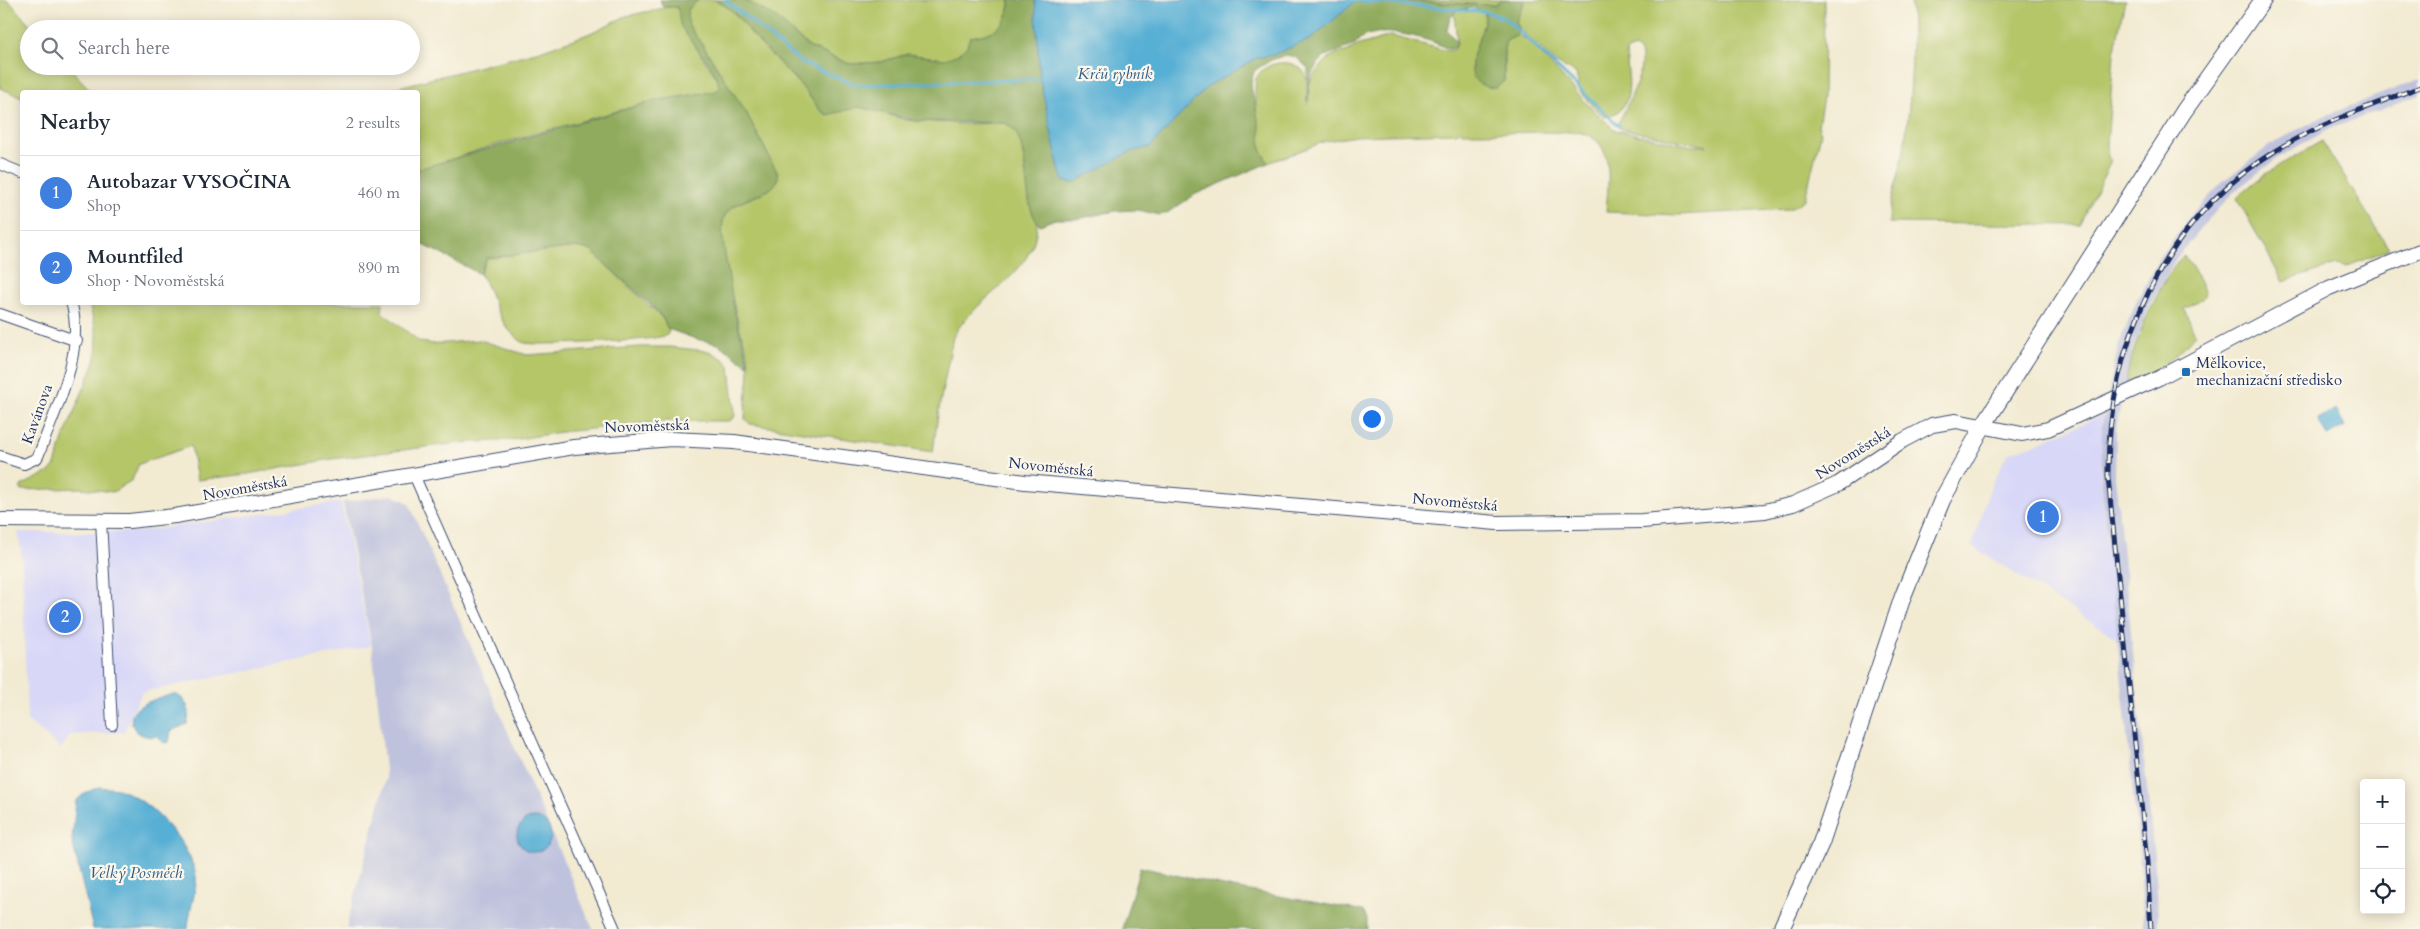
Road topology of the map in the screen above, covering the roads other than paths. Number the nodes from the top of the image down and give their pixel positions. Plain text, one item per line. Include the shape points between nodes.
1 (2263, 0) edge
2 (0, 164) edge
3 (20, 172) edge
4 (2420, 250) edge
5 (73, 305) edge
6 (0, 314) edge
7 (76, 341) junction
8 (1983, 426) junction
9 (0, 456) edge
10 (414, 475) junction
11 (0, 520) edge
12 (100, 520) junction
13 (112, 725) dead end
14 (615, 929) edge
15 (1781, 929) edge

1 - 8 main road via 2184,111
2 - 3 street
4 - 8 street, Novoměstská via 2329,288 2150,383 2048,429 2022,434
5 - 7 street, Kavánova
6 - 7 street
7 - 9 street, Kavánova via 75,352 37,458 24,464
8 - 10 street, Novoměstská via 1956,420 1932,425 1838,484 1793,504 1765,511 1642,520 1487,522 1025,482 734,442 693,440 643,440 574,446
8 - 15 main road via 1942,500 1910,578 1822,843
10 - 12 street, Novoměstská via 175,516
10 - 14 street
11 - 12 street, Novoměstská
12 - 13 street

